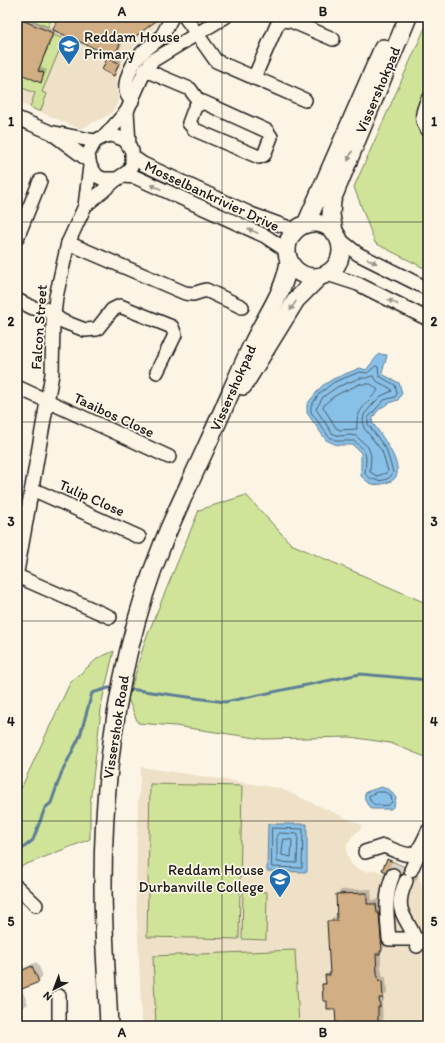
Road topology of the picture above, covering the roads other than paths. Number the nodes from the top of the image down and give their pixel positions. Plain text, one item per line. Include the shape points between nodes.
1 (172, 17) edge
2 (185, 17) edge
3 (225, 17) edge
4 (397, 17) edge
5 (408, 17) edge
6 (195, 34) junction
7 (333, 39) dead end
8 (145, 70) junction
9 (254, 78) junction
10 (428, 99) edge
11 (304, 100) dead end
12 (200, 103) junction
13 (129, 106) junction
14 (17, 118) edge
15 (428, 130) edge
16 (50, 132) junction
17 (100, 138) junction
18 (131, 151) junction
19 (89, 163) junction
20 (120, 178) junction
21 (40, 181) dead end
22 (85, 206) junction
23 (300, 227) junction
24 (336, 235) junction
25 (17, 238) edge
26 (68, 243) junction
27 (287, 256) junction
28 (323, 276) junction
29 (428, 289) edge
30 (17, 300) edge
31 (242, 307) dead end
32 (53, 315) junction
33 (428, 319) edge
34 (157, 372) dead end
35 (17, 388) edge
36 (47, 400) junction
37 (208, 442) junction
38 (169, 457) dead end
39 (32, 489) junction
40 (139, 537) dead end
41 (17, 572) edge
42 (17, 576) edge
43 (110, 616) dead end
44 (428, 831) edge
45 (420, 848) junction
46 (365, 852) dead end
47 (398, 865) junction
48 (17, 887) edge
49 (393, 893) junction
50 (36, 906) dead end
51 (59, 996) dead end
52 (59, 1026) edge
53 (109, 1026) edge

1 - 13 street via 162,36 140,54 132,66 126,88
2 - 6 street
3 - 6 street
4 - 23 main road, Vissershokpad
5 -> 24 main road, Vissershokpad via 332,200 331,215
6 - 8 street via 156,57
6 - 9 street via 213,59
7 - 9 street via 291,21 282,20 277,25
8 - 12 street via 190,88
8 - 13 street
9 - 11 street
10 - 15 street via 422,117
12 - 12 street via 203,102 267,131 271,137 264,155 259,157 195,130 189,123 195,107
13 - 17 street
13 - 18 street
14 - 16 street
16 - 17 street
16 - 19 street
17 - 18 street via 119,137
17 - 19 street via 90,148
18 - 20 street via 129,171
18 - 23 street, Mosselbankrivier Drive via 143,164 216,198
19 - 20 street via 97,176 103,179
19 - 22 street, Falcon Street
20 - 22 street, Falcon Street
27 -> 20 street, Mosselbankrivier Drive via 265,236 136,177
21 - 25 street
22 - 26 street, Falcon Street
23 - 24 main road via 315,223 323,224
23 - 27 main road via 287,243
24 - 28 main road via 341,253 339,261 334,269
24 -> 29 street via 358,254
26 - 31 street via 185,293 193,294 206,290
26 - 32 street, Falcon Street
27 - 28 main road via 294,269 301,274 310,278
27 - 37 main road, Vissershokpad via 287,274 282,288 252,344
33 -> 28 street via 358,284
28 -> 37 main road, Vissershokpad via 296,300
30 - 32 street via 33,308 45,309
32 - 34 street via 62,321 92,331 102,324 112,310 120,306 172,327 175,335
32 - 36 street, Falcon Street via 53,365
35 - 36 street, Taaibos Close
36 - 38 street, Taaibos Close
36 - 39 street, Falcon Street
37 - 53 main road, Vissershok Road via 158,555 136,624 115,711 105,812 103,886
39 - 40 street, Tulip Close
39 - 41 street, Falcon Street
42 - 43 street
44 - 45 street
45 - 47 street
45 - 49 street via 408,876
46 - 47 street via 384,846
47 - 49 street
48 - 50 street
49 - 49 street via 403,916 420,943 389,939
51 - 52 street

